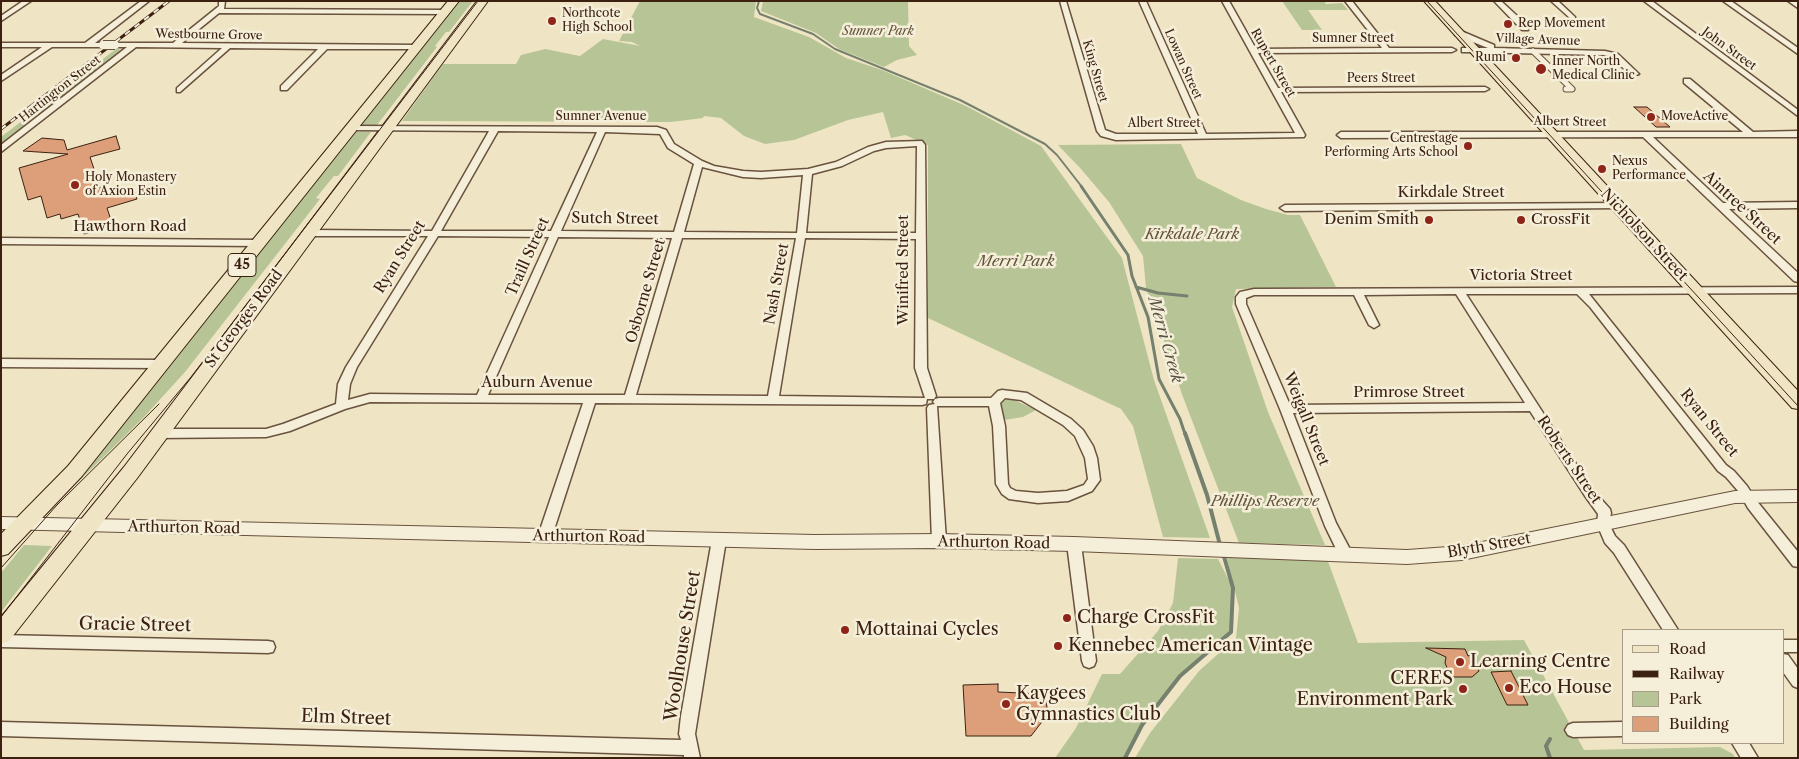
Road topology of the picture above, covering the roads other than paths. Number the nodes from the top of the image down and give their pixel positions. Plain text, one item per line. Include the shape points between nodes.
1 (28, 1) edge
2 (146, 1) edge
3 (222, 1) edge
4 (483, 1) edge
5 (1062, 1) edge
6 (1142, 1) edge
7 (1225, 1) edge
8 (1348, 1) edge
9 (1429, 1) edge
10 (1497, 1) edge
11 (1554, 1) edge
12 (1647, 1) edge
13 (1726, 1) edge
14 (1791, 1) edge
15 (450, 6) edge
16 (1798, 6) edge
17 (217, 11) junction
18 (1573, 18) dead end
19 (1, 19) edge
20 (1525, 28) dead end
21 (1458, 33) junction
22 (1, 45) edge
23 (50, 45) junction
24 (87, 46) junction
25 (133, 46) junction
26 (174, 46) junction
27 (227, 46) junction
28 (324, 47) junction
29 (417, 47) junction
30 (1497, 49) junction
31 (1387, 50) junction
32 (1452, 50) dead end
33 (1469, 50) junction
34 (1253, 51) junction
35 (1533, 51) junction
36 (1798, 52) edge
37 (1635, 74) dead end
38 (1, 80) edge
39 (1687, 81) dead end
40 (284, 88) dead end
41 (1485, 89) dead end
42 (1566, 89) dead end
43 (180, 90) dead end
44 (1276, 90) junction
45 (1798, 114) edge
46 (352, 128) junction
47 (388, 128) junction
48 (495, 129) junction
49 (602, 130) junction
50 (1752, 134) junction
51 (1798, 134) edge
52 (1302, 135) joint
53 (1341, 135) dead end
54 (1552, 135) junction
55 (1646, 135) junction
56 (1202, 136) junction
57 (1116, 137) joint
58 (919, 143) joint
59 (1, 149) edge
60 (699, 163) junction
61 (808, 172) junction
62 (1798, 205) edge
63 (1617, 206) junction
64 (1720, 206) junction
65 (1286, 208) dead end
66 (309, 233) junction
67 (435, 233) junction
68 (555, 234) junction
69 (678, 235) junction
70 (800, 236) junction
71 (920, 236) junction
72 (1, 241) edge
73 (260, 243) junction
74 (1798, 280) edge
75 (1582, 290) junction
76 (1694, 290) junction
77 (1798, 290) edge
78 (1459, 291) junction
79 (1358, 292) junction
80 (1244, 294) joint
81 (1374, 325) dead end
82 (1, 362) edge
83 (162, 364) junction
84 (481, 398) junction
85 (591, 398) junction
86 (630, 398) junction
87 (773, 400) junction
88 (931, 402) junction
89 (994, 402) junction
90 (1798, 403) edge
91 (340, 406) junction
92 (1533, 407) junction
93 (1286, 409) junction
94 (158, 435) junction
95 (1798, 496) edge
96 (1747, 497) junction
97 (1, 523) edge
98 (25, 523) junction
99 (1603, 524) junction
100 (89, 525) junction
101 (545, 536) junction
102 (719, 540) junction
103 (939, 541) junction
104 (1074, 544) junction
105 (1, 548) edge
106 (1177, 548) joint
107 (1346, 555) junction
108 (1798, 562) edge
109 (1669, 629) edge
110 (1, 634) edge
111 (1, 641) edge
112 (1784, 646) edge
113 (1798, 646) edge
114 (268, 647) dead end
115 (1089, 661) dead end
116 (1784, 661) edge
117 (1798, 681) edge
118 (1, 729) edge
119 (1622, 729) edge
120 (1573, 730) dead end
121 (1741, 744) edge
122 (691, 753) edge
123 (1750, 758) edge

1 - 19 street
2 - 24 street
3 - 17 street via 222,7
4 - 47 main road, St Georges Road / 45
5 - 57 street, King Street via 1101,131
6 - 56 street, Lowan Street
7 - 34 street, Rupert Street
8 - 31 street
9 - 21 main road, Nicholson Street
10 - 20 street
11 - 18 street
12 - 45 street, John Street
13 - 36 street
14 - 16 street
15 - 17 street
15 - 29 main road, 45
17 - 26 street
21 - 30 street
21 - 33 main road, Nicholson Street
22 - 23 street, Westbourne Grove
23 - 24 street, Westbourne Grove
23 - 38 street
24 - 25 street, Westbourne Grove, bridge
25 - 26 street, Westbourne Grove
25 - 59 street, Hartington Street
26 - 27 street, Westbourne Grove
27 - 28 street, Westbourne Grove
27 - 43 street
28 - 29 street, Westbourne Grove
28 - 40 street
29 - 46 main road, 45
30 - 33 street, Village Avenue
30 - 35 street, Village Avenue
31 - 32 street, Sumner Street
31 - 34 street, Sumner Street
33 - 54 main road, Nicholson Street
34 - 44 street, Rupert Street
35 - 37 street, Village Avenue via 1605,53 1615,56
35 - 42 street via 1572,89
39 - 50 street
41 - 44 street, Peers Street
44 - 52 street, Rupert Street
46 - 47 street, Sumner Avenue
46 - 73 main road, 45
47 - 48 street, Sumner Avenue
47 - 66 main road, St Georges Road / 45
48 - 49 street, Sumner Avenue
48 - 67 street, Ryan Street
49 - 60 street, Sumner Avenue via 660,130 671,146
49 - 68 street, Traill Street
50 - 51 street, Albert Street
50 - 55 street, Albert Street
52 - 56 street, Albert Street
53 - 54 street, Albert Street
54 - 55 street, Albert Street
54 - 63 main road, Nicholson Street
55 - 64 street, Aintree Street
56 - 57 street, Albert Street
58 - 61 street, Sumner Avenue via 886,145 839,164
58 - 71 street, Winifred Street via 922,145
60 - 61 street, Sumner Avenue via 743,174
60 - 69 street, Osborne Street
61 - 70 street, Nash Street
62 - 64 street
63 - 65 street, Kirkdale Street
63 - 76 main road, Nicholson Street
64 - 74 street, Aintree Street
66 - 67 street, Sutch Street
66 - 94 main road, St Georges Road / 45
67 - 68 street, Sutch Street
67 - 91 street, Ryan Street via 352,367 344,384
68 - 69 street, Sutch Street
68 - 84 street, Traill Street
69 - 70 street, Sutch Street
69 - 86 street, Osborne Street
70 - 71 street, Sutch Street
70 - 87 street, Nash Street
71 - 88 street, Winifred Street via 920,368
72 - 73 street, Hawthorn Road
73 - 83 main road, 45
75 - 76 street, Victoria Street
75 - 78 street, Victoria Street
75 - 96 street, Ryan Street
76 - 77 street, Victoria Street
76 - 90 main road, Nicholson Street
78 - 79 street, Victoria Street
78 - 92 street, Roberts Street
79 - 80 street, Victoria Street
79 - 81 street
80 - 93 street, Weigall Street via 1241,304
82 - 83 street
83 - 98 main road, 45 via 75,471
84 - 85 street, Auburn Avenue
84 - 91 street, Auburn Avenue via 370,398
85 - 86 street, Auburn Avenue
85 - 101 street
86 - 87 street, Auburn Avenue
87 - 88 street, Auburn Avenue
88 - 89 street, Auburn Avenue
88 - 103 street, Winifred Street
89 - 89 street, Auburn Avenue via 1002,394 1023,396 1067,422 1088,446 1094,480 1088,488 1068,496 1038,498 1013,496 1006,491 1002,484 999,426
91 - 94 street, Auburn Avenue via 266,433
92 - 93 street, Primrose Street
92 - 99 street, Roberts Street via 1605,513
93 - 107 street, Weigall Street via 1331,526
94 - 100 main road, St Georges Road / 45
95 - 96 street, Blyth Street
96 - 99 street, Blyth Street
96 - 108 street, Ryan Street
97 - 98 street, Arthurton Road
98 - 100 street, Arthurton Road
98 - 105 main road, 45
99 - 107 street, Blyth Street via 1462,553 1407,557
99 - 109 street, Roberts Street
100 - 101 street, Arthurton Road
100 - 110 main road, St Georges Road / 45
101 - 102 street, Arthurton Road
102 - 103 street, Arthurton Road
102 - 122 street, Woolhouse Street via 689,716 687,734
103 - 104 street, Arthurton Road
104 - 106 street, Arthurton Road
104 - 115 street
106 - 107 street, Blyth Street
111 - 114 street, Gracie Street
112 - 113 street
116 - 117 street
118 - 122 street, Elm Street
119 - 120 street
121 - 123 street

